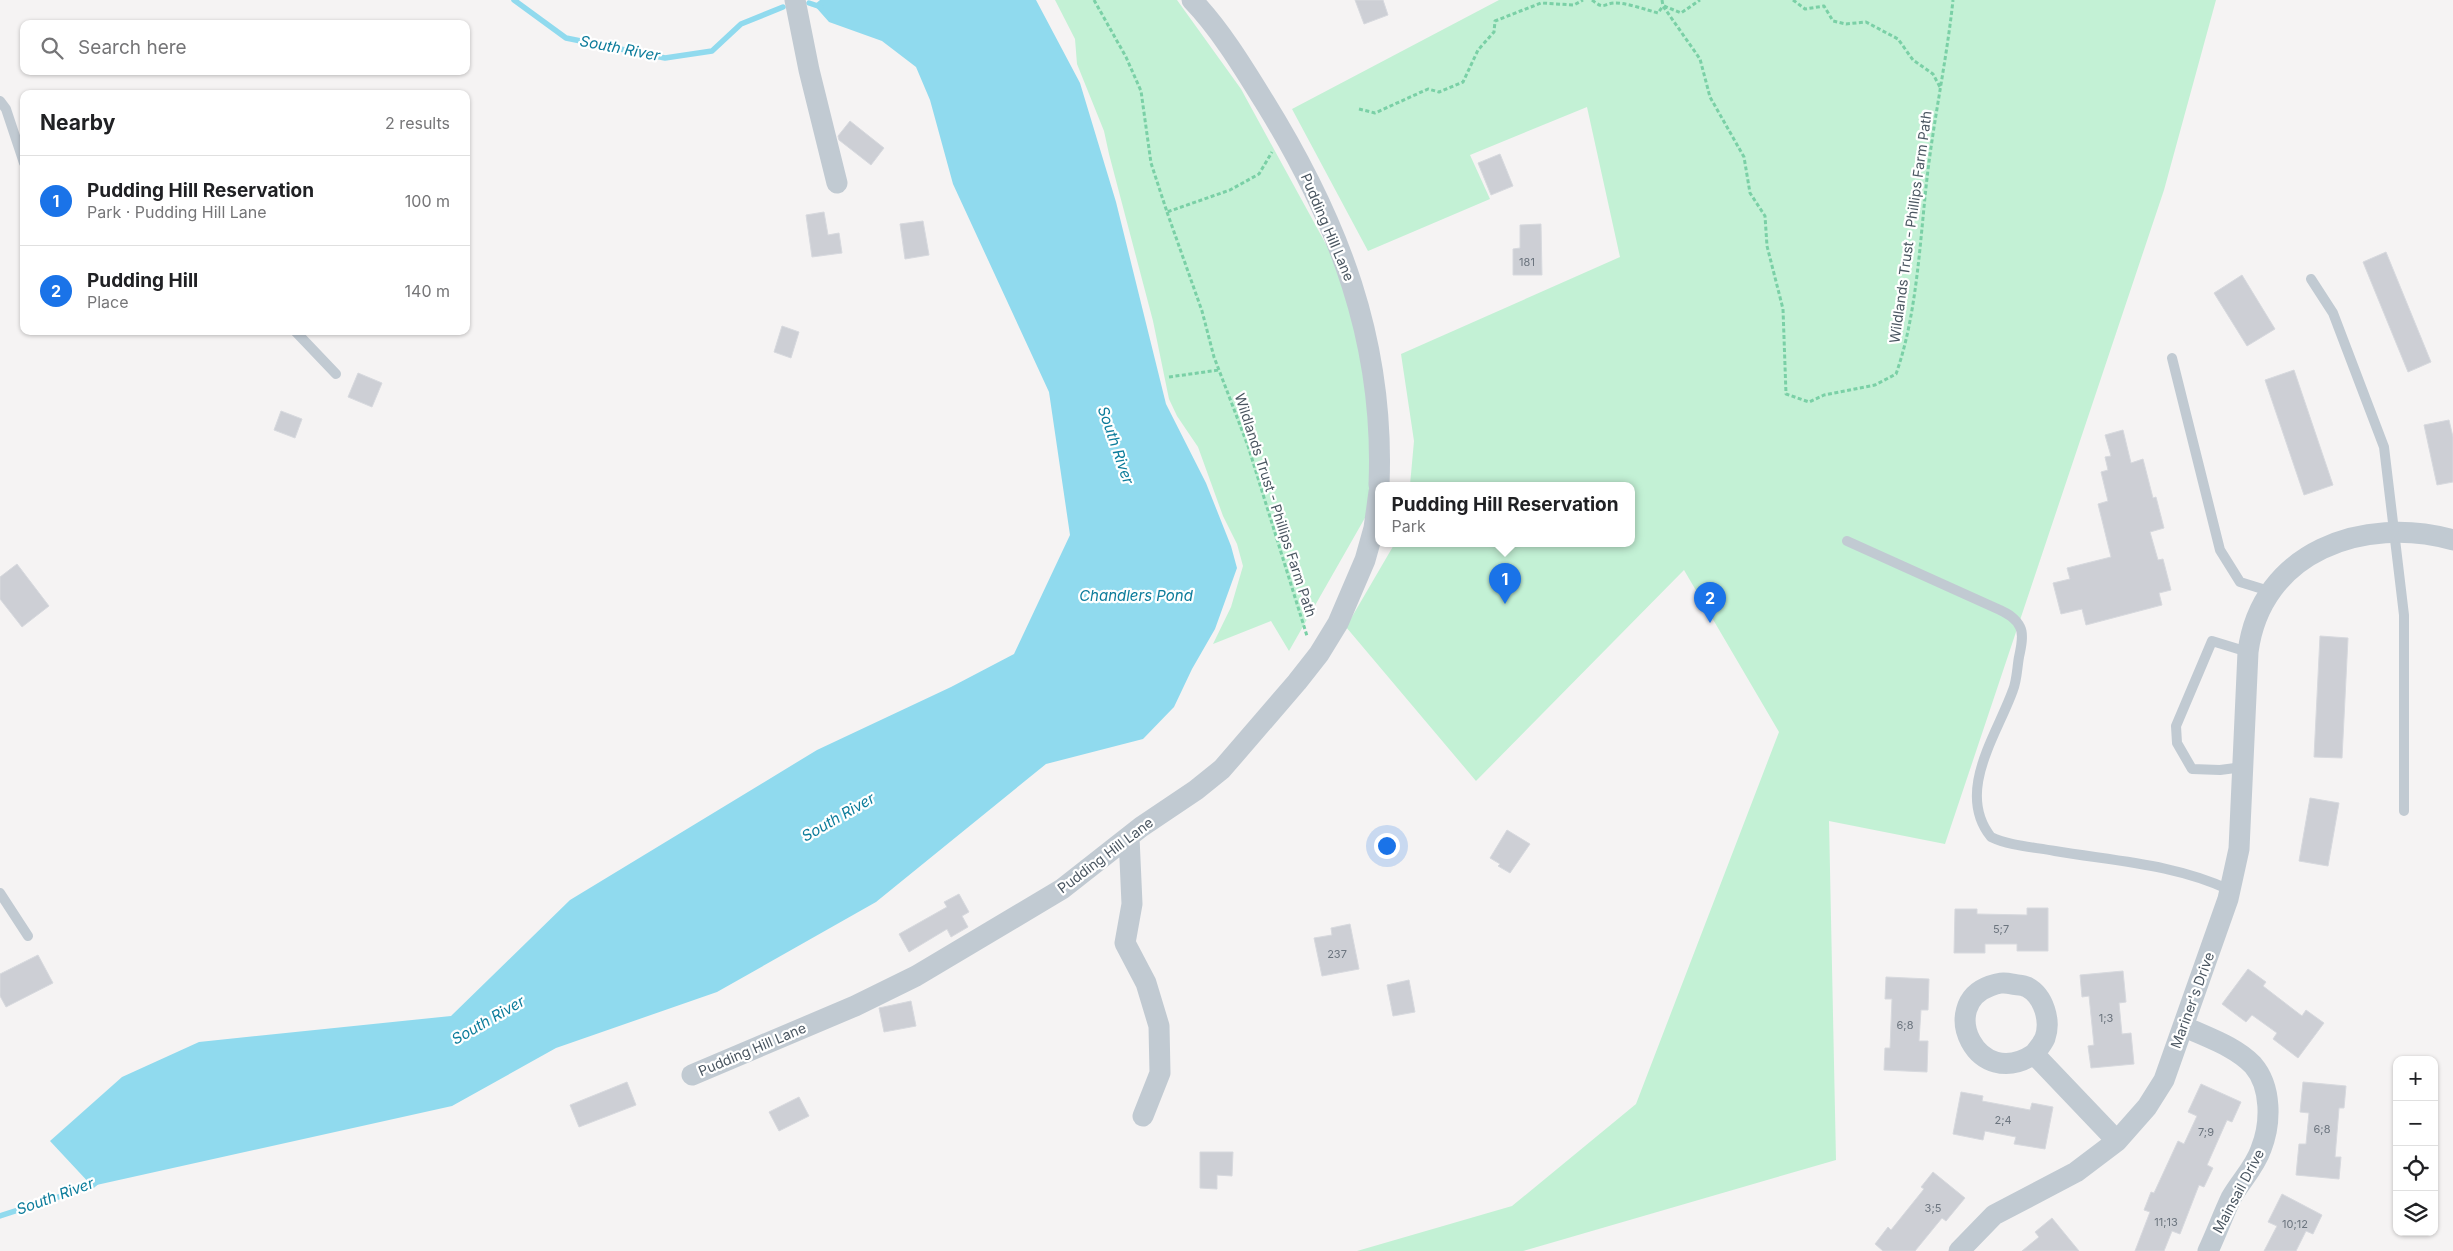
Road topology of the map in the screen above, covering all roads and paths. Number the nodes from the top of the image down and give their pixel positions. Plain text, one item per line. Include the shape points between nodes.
1 (795, 0) edge
2 (1094, 0) edge
3 (1583, 0) edge
4 (1592, 0) edge
5 (1662, 0) edge
6 (1700, 0) edge
7 (1793, 0) edge
8 (1953, 0) edge
9 (1197, 3) edge
10 (1663, 6) junction
11 (1941, 89) junction
12 (0, 101) edge
13 (1359, 109) dead end
14 (1274, 149) dead end
15 (20, 151) edge
16 (837, 183) dead end
17 (1167, 212) junction
18 (2311, 278) dead end
19 (299, 335) edge
20 (2172, 358) dead end
21 (1219, 370) junction
22 (336, 374) dead end
23 (1169, 377) dead end
24 (1379, 482) edge
25 (1375, 521) edge
26 (2394, 532) junction
27 (2453, 540) edge
28 (1847, 541) dead end
29 (2269, 591) junction
30 (1307, 638) dead end
31 (2248, 652) junction
32 (2242, 767) junction
33 (2404, 812) dead end
34 (1129, 837) junction
35 (2230, 890) junction
36 (0, 893) edge
37 (28, 936) dead end
38 (2183, 1026) junction
39 (2034, 1054) dead end
40 (692, 1075) dead end
41 (1143, 1116) dead end
42 (2117, 1141) junction
43 (1959, 1251) edge
44 (2208, 1251) edge

1 - 16 street
2 - 17 path, Wildlands Trust - Phillips Farm Path via 1141,91 1151,163
3 - 13 path via 1574,5 1541,3 1495,21 1494,32 1478,50 1463,82 1439,92 1428,89 1375,113
4 - 10 path via 1606,7 1614,3 1658,13
5 - 10 path, Wildlands Trust - Phillips Farm Path
6 - 10 path via 1681,13
7 - 11 path via 1805,9 1824,6 1833,22 1866,22 1898,39 1913,60 1933,74
8 - 11 path, Wildlands Trust - Phillips Farm Path
9 - 24 street, Pudding Hill Lane via 1253,82 1280,127 1313,189 1348,270 1375,374 1380,433
10 - 11 path, Wildlands Trust - Phillips Farm Path via 1700,59 1710,97 1744,157 1750,193 1765,216 1767,246 1784,309 1786,394 1809,402 1824,395 1875,385 1896,374 1908,332
12 - 15 lane via 6,109
14 - 17 path via 1259,174 1230,190
17 - 21 path, Wildlands Trust - Phillips Farm Path
18 - 26 lane via 2333,313 2384,447
19 - 22 lane
20 - 29 lane via 2220,550 2240,582
21 - 23 path
21 - 30 path, Wildlands Trust - Phillips Farm Path via 1248,446
25 - 34 street, Pudding Hill Lane via 1356,585 1319,654 1222,769
26 - 27 street, Mariner's Drive
26 - 29 street, Mariner's Drive via 2344,539 2323,547 2295,565
26 - 33 lane via 2404,615
28 - 35 lane via 2000,610 2021,627 2014,689 1983,762 1978,783 1980,819 1991,837 2015,844 2157,866
29 - 31 street, Mariner's Drive via 2250,633
31 - 32 street, Mariner's Drive
31 - 32 lane via 2212,641 2176,726 2177,743 2192,769
32 - 35 street, Mariner's Drive via 2239,849
34 - 40 street, Pudding Hill Lane via 1062,889 916,976 855,1006
34 - 41 street via 1132,904 1125,943 1146,983 1159,1026 1160,1073
35 - 38 street, Mariner's Drive
36 - 37 lane
38 - 42 street, Mariner's Drive via 2164,1080 2147,1107
38 - 44 street, Mainsail Drive via 2236,1051 2253,1065 2264,1084 2268,1110 2261,1150 2232,1198
39 - 42 street
42 - 43 street, Mariner's Drive via 2076,1172 1994,1215

